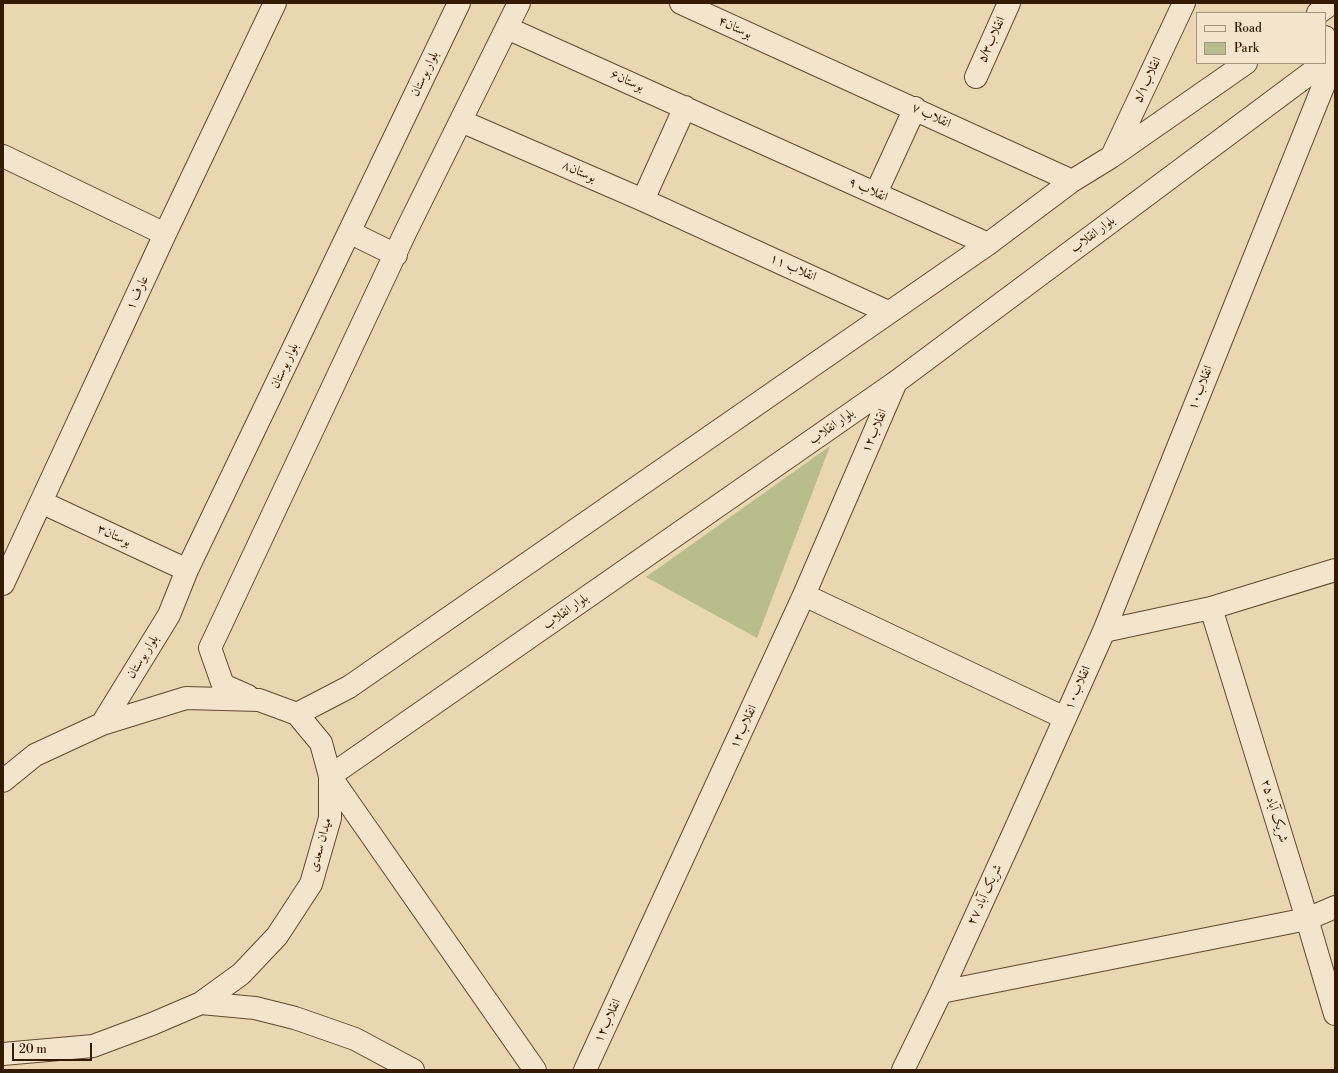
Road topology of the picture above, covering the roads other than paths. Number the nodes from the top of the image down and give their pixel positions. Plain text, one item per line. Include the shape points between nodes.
1 (275, 3) edge
2 (459, 3) edge
3 (519, 3) edge
4 (1009, 3) edge
5 (1184, 3) edge
6 (1332, 3) edge
7 (685, 4) edge
8 (1319, 12) edge
9 (507, 28) junction
10 (1326, 38) edge
11 (1335, 52) edge
12 (789, 53) joint
13 (1335, 56) edge
14 (1326, 62) edge
15 (1245, 64) edge
16 (1323, 64) edge
17 (976, 77) dead end
18 (685, 107) junction
19 (915, 108) junction
20 (461, 120) junction
21 (748, 135) joint
22 (3, 156) edge
23 (1111, 157) junction
24 (1072, 181) junction
25 (876, 193) junction
26 (643, 200) junction
27 (697, 225) joint
28 (349, 232) junction
29 (166, 234) junction
30 (988, 244) junction
31 (396, 255) junction
32 (888, 312) junction
33 (896, 382) junction
34 (42, 502) junction
35 (187, 570) junction
36 (1335, 570) edge
37 (3, 584) edge
38 (804, 595) junction
39 (1210, 608) junction
40 (1104, 631) junction
41 (259, 700) junction
42 (297, 714) junction
43 (1065, 718) junction
44 (102, 724) junction
45 (330, 776) junction
46 (3, 781) edge
47 (1335, 907) edge
48 (1307, 919) junction
49 (941, 992) junction
50 (201, 1003) junction
51 (1335, 1014) edge
52 (3, 1054) edge
53 (414, 1070) edge
54 (535, 1070) edge
55 (586, 1070) edge
56 (903, 1070) edge

1 - 29 street, عارف ۱
2 - 28 street, بلوار بوستان
3 - 9 street
4 - 17 street, انقلاب۵/۳
5 - 23 street, انقلاب۵/۱
6 - 8 street
7 - 12 street, بوستان۴
9 - 18 street, بوستان۶
9 - 20 street
10 - 11 street
12 - 19 street, انقلاب ۷
13 - 14 street, بلوار انقلاب
13 - 40 street, انقلاب۱۰
15 - 23 street
16 - 33 street, بلوار انقلاب
18 - 21 street, بوستان۶
18 - 26 street
19 - 24 street, انقلاب ۷
19 - 25 street
20 - 26 street, بوستان۸
20 - 31 street
21 - 25 street, انقلاب ۹
22 - 29 street
23 - 24 street
24 - 30 street
25 - 30 street, انقلاب ۹
26 - 27 street, بوستان۸
27 - 32 street, انقلاب ۱۱
28 - 31 street
28 - 35 street, بلوار بوستان
29 - 34 street, عارف ۱
30 - 32 street
31 - 41 street via 210,648 223,685
32 - 42 street via 349,687
33 - 38 street, انقلاب۱۲
33 - 45 street, بلوار انقلاب
34 - 35 street, بوستان۳
34 - 37 street, عارف ۱
35 - 44 street, بلوار بوستان via 169,615
36 - 39 street
38 - 43 street
38 - 55 street, انقلاب۱۲
39 - 40 street
39 - 48 street, شریک آباد ۲۵
40 - 43 street, انقلاب۱۰
41 - 42 street
41 - 44 street via 186,698
42 - 45 street, میدان سعدی via 321,743
43 - 49 street, شریک آباد ۲۷
44 - 46 street via 35,755
45 - 50 street, میدان سعدی via 330,818 311,884 277,936 241,974
45 - 54 street
47 - 48 street
48 - 49 street
48 - 51 street, شریک آباد ۲۵
49 - 56 street, شریک آباد ۲۷
50 - 52 street, میدان سعدی via 93,1046
50 - 53 street via 255,1008 295,1018 354,1039

